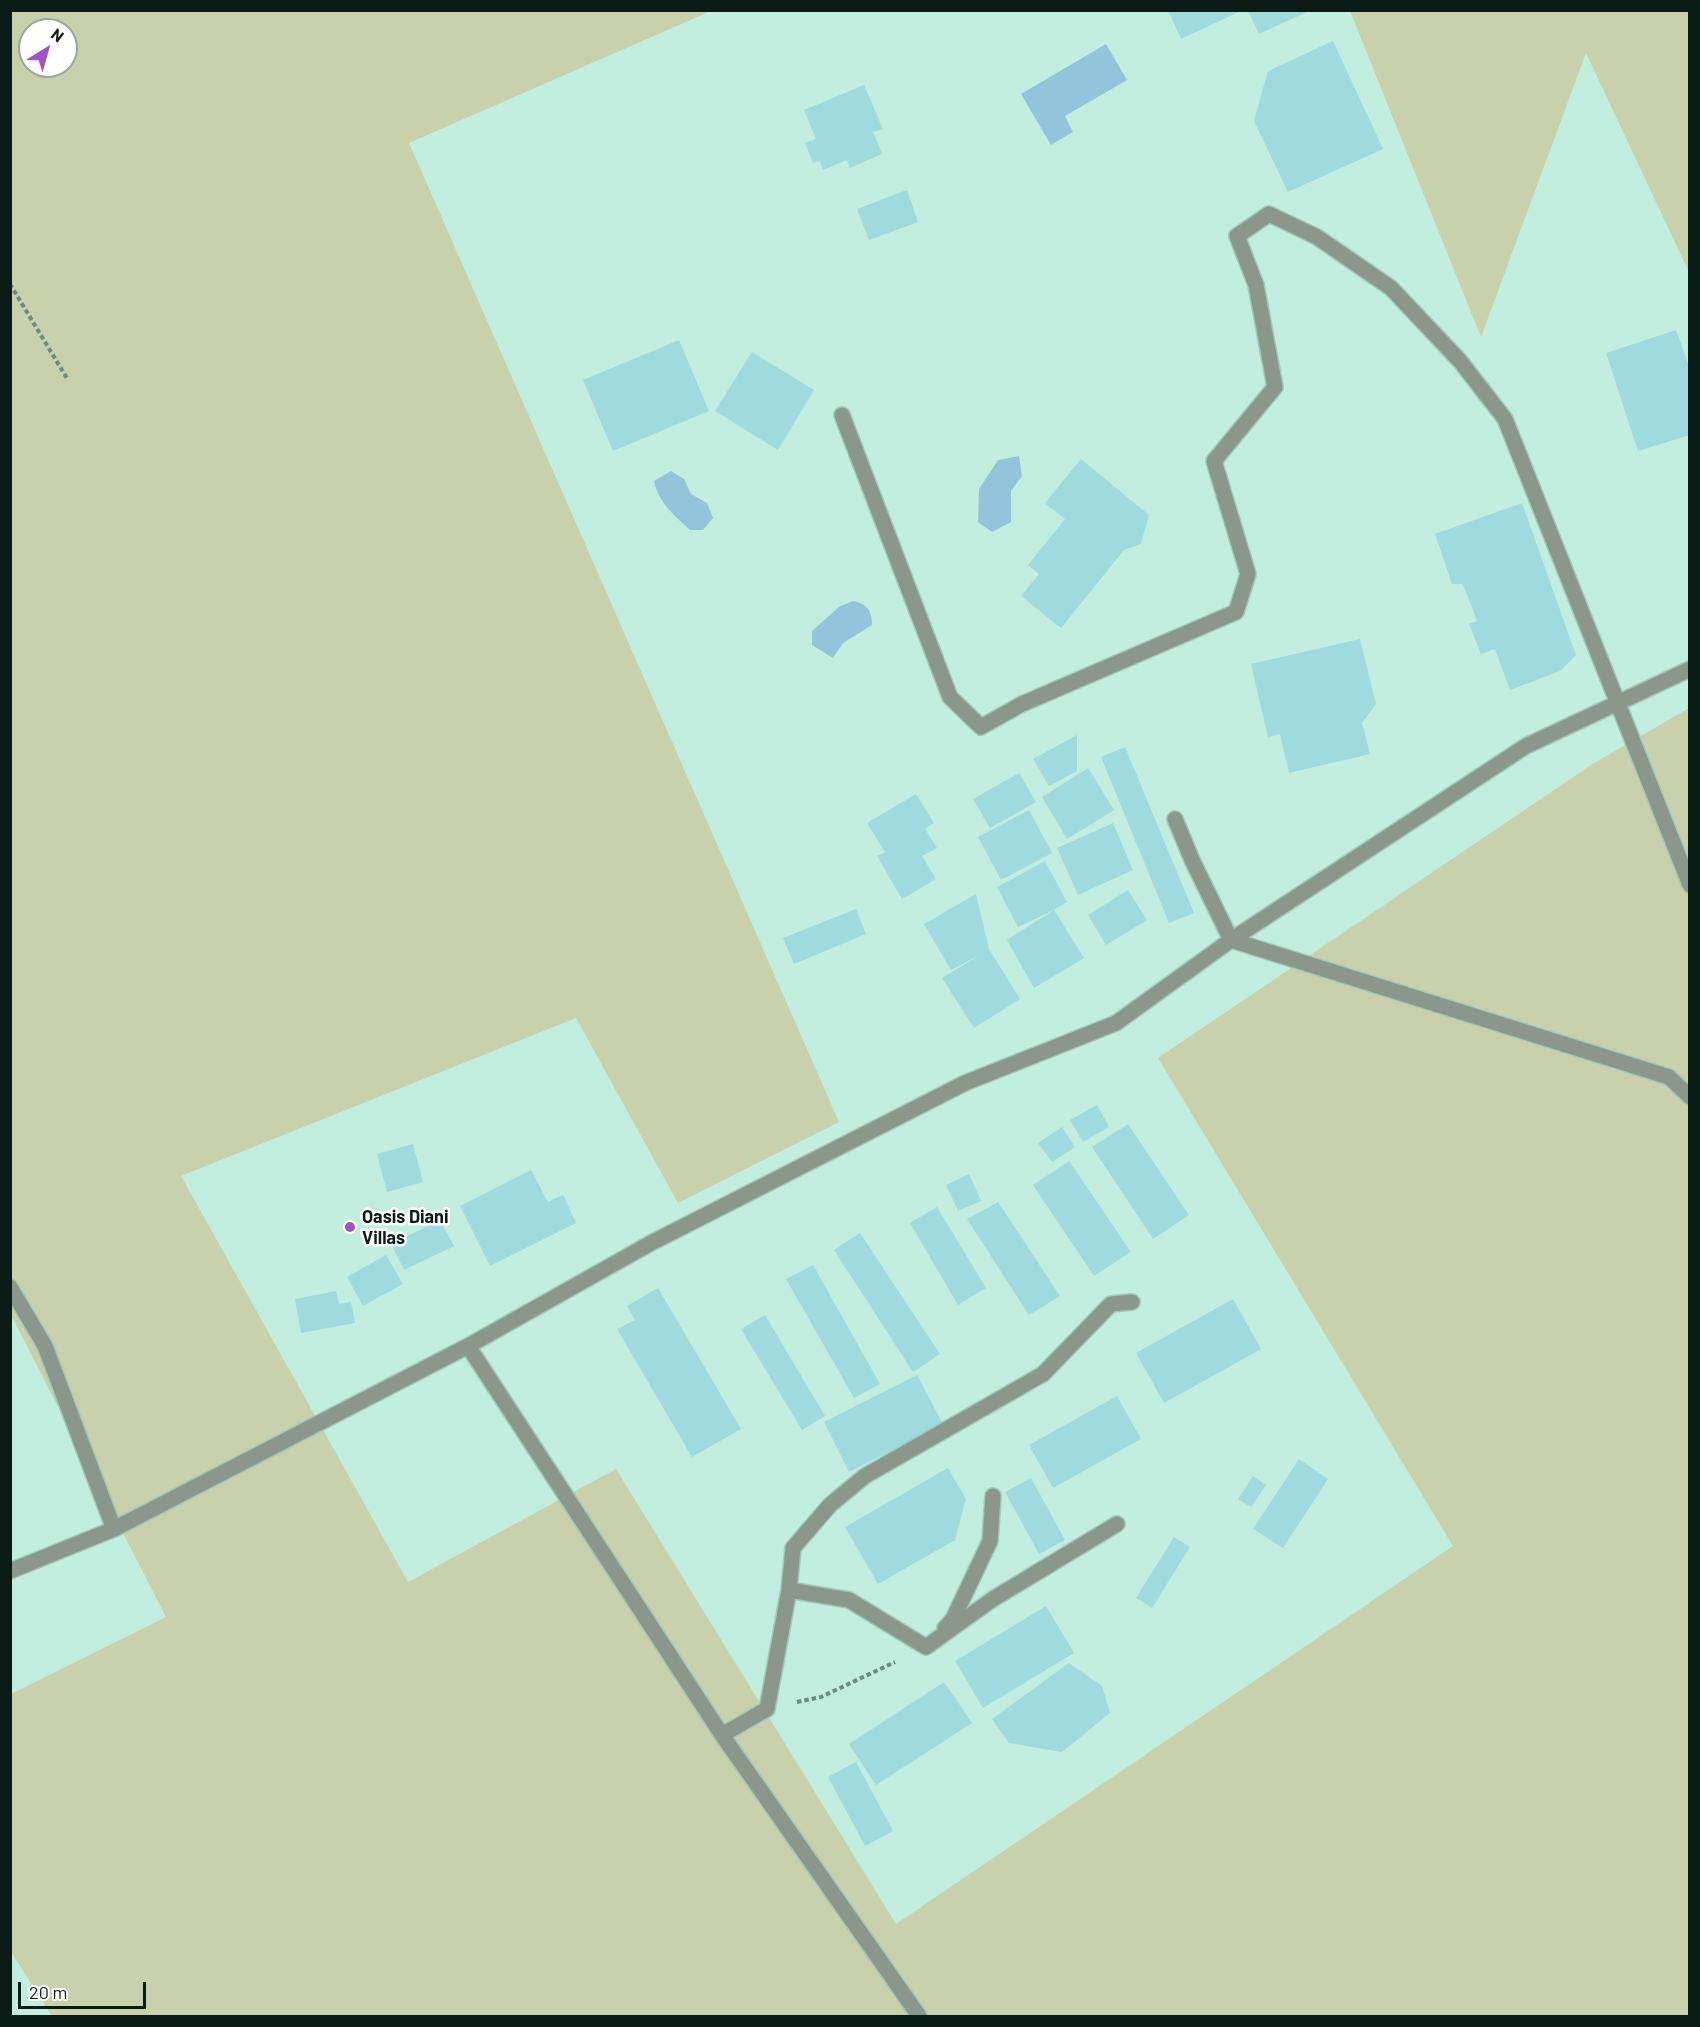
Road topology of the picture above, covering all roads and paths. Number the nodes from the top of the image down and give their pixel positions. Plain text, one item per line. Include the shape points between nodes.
1 (10, 284) edge
2 (68, 380) dead end
3 (842, 414) dead end
4 (1689, 669) edge
5 (1617, 703) junction
6 (1175, 819) dead end
7 (1689, 885) edge
8 (1231, 940) junction
9 (1689, 1097) edge
10 (10, 1287) edge
11 (1132, 1302) dead end
12 (468, 1346) junction
13 (993, 1496) dead end
14 (1117, 1524) dead end
15 (114, 1529) junction
16 (10, 1571) edge
17 (789, 1590) junction
18 (926, 1647) junction
19 (767, 1709) junction
20 (722, 1735) junction
21 (919, 2016) edge

1 - 2 path
3 - 5 street via 950,697 981,727 1022,704 1236,612 1248,574 1215,461 1275,387 1256,285 1237,236 1269,214 1317,237 1391,288 1460,362 1505,419
4 - 5 street
5 - 7 street
5 - 8 street via 1527,746
6 - 8 street
8 - 9 street via 1669,1077
8 - 12 street via 1116,1023 964,1083 651,1244
10 - 15 street via 45,1346
11 - 17 street via 1111,1304 1043,1374 865,1476 830,1505 793,1548
12 - 15 street
12 - 20 street
13 - 18 street via 990,1542 953,1619
14 - 18 street via 993,1599
15 - 16 street
17 - 18 street via 849,1600
17 - 19 street
18 - 19 path via 821,1697
19 - 20 street
20 - 21 street

